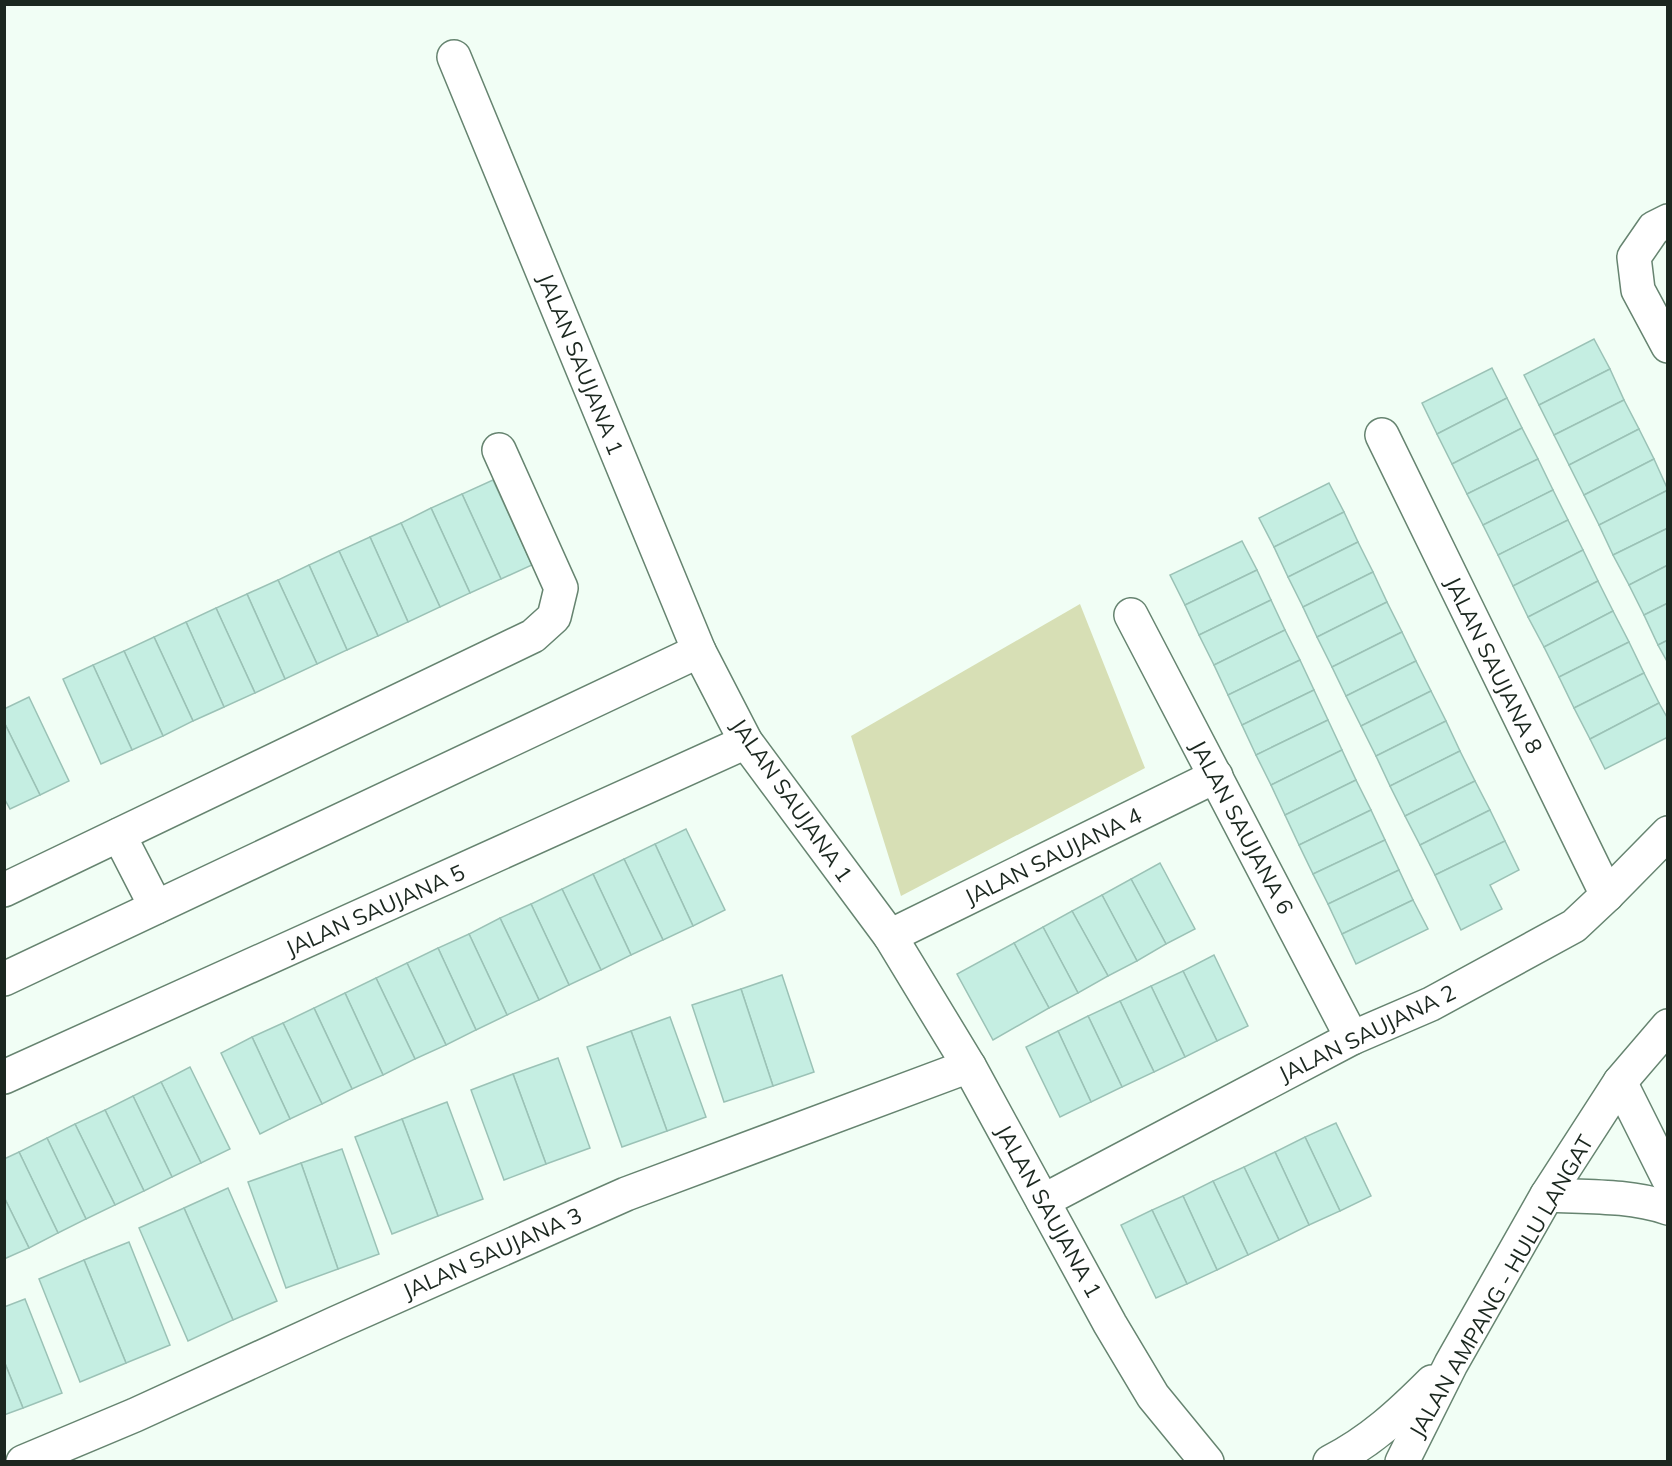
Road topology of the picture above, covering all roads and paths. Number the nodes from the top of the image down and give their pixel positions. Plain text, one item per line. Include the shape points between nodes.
1 (454, 57) dead end
2 (1668, 221) edge
3 (1668, 346) edge
4 (1383, 435) dead end
5 (500, 450) dead end
6 (1131, 615) dead end
7 (699, 651) junction
8 (746, 742) junction
9 (1216, 776) junction
10 (1668, 833) edge
11 (119, 835) junction
12 (4, 890) edge
13 (1607, 895) junction
14 (156, 907) junction
15 (890, 936) junction
16 (4, 979) edge
17 (1668, 1026) edge
18 (1353, 1038) junction
19 (969, 1066) junction
20 (4, 1077) edge
21 (1620, 1082) junction
22 (1668, 1178) edge
23 (1547, 1196) junction
24 (1043, 1201) junction
25 (1668, 1208) edge
26 (1452, 1364) junction
27 (23, 1461) edge
28 (1207, 1461) edge
29 (1330, 1461) edge
30 (1402, 1461) edge

1 - 7 street, JALAN SAUJANA 1
2 - 3 street via 1653,228 1634,257 1638,290
4 - 13 street, JALAN SAUJANA 8
5 - 11 street via 561,588 554,617 533,636
6 - 9 street, JALAN SAUJANA 6
7 - 8 street, JALAN SAUJANA 1
7 - 14 street
8 - 15 street, JALAN SAUJANA 1
8 - 20 street, JALAN SAUJANA 5
9 - 15 street, JALAN SAUJANA 4
9 - 18 street, JALAN SAUJANA 6
10 - 13 street, JALAN SAUJANA 2
11 - 12 street
11 - 14 street
13 - 18 street, JALAN SAUJANA 2 via 1574,926 1431,1004
14 - 16 street
15 - 19 street, JALAN SAUJANA 1
17 - 21 street, JALAN AMPANG - HULU LANGAT
18 - 24 street, JALAN SAUJANA 2
19 - 24 street, JALAN SAUJANA 1
19 - 27 street, JALAN SAUJANA 3 via 626,1194 135,1415
21 - 22 street
21 - 23 street, JALAN AMPANG - HULU LANGAT
23 - 25 street via 1618,1198
23 - 26 street, JALAN AMPANG - HULU LANGAT
24 - 28 street, JALAN SAUJANA 1 via 1153,1396
26 - 29 street via 1392,1422
26 - 30 street, JALAN AMPANG - HULU LANGAT

